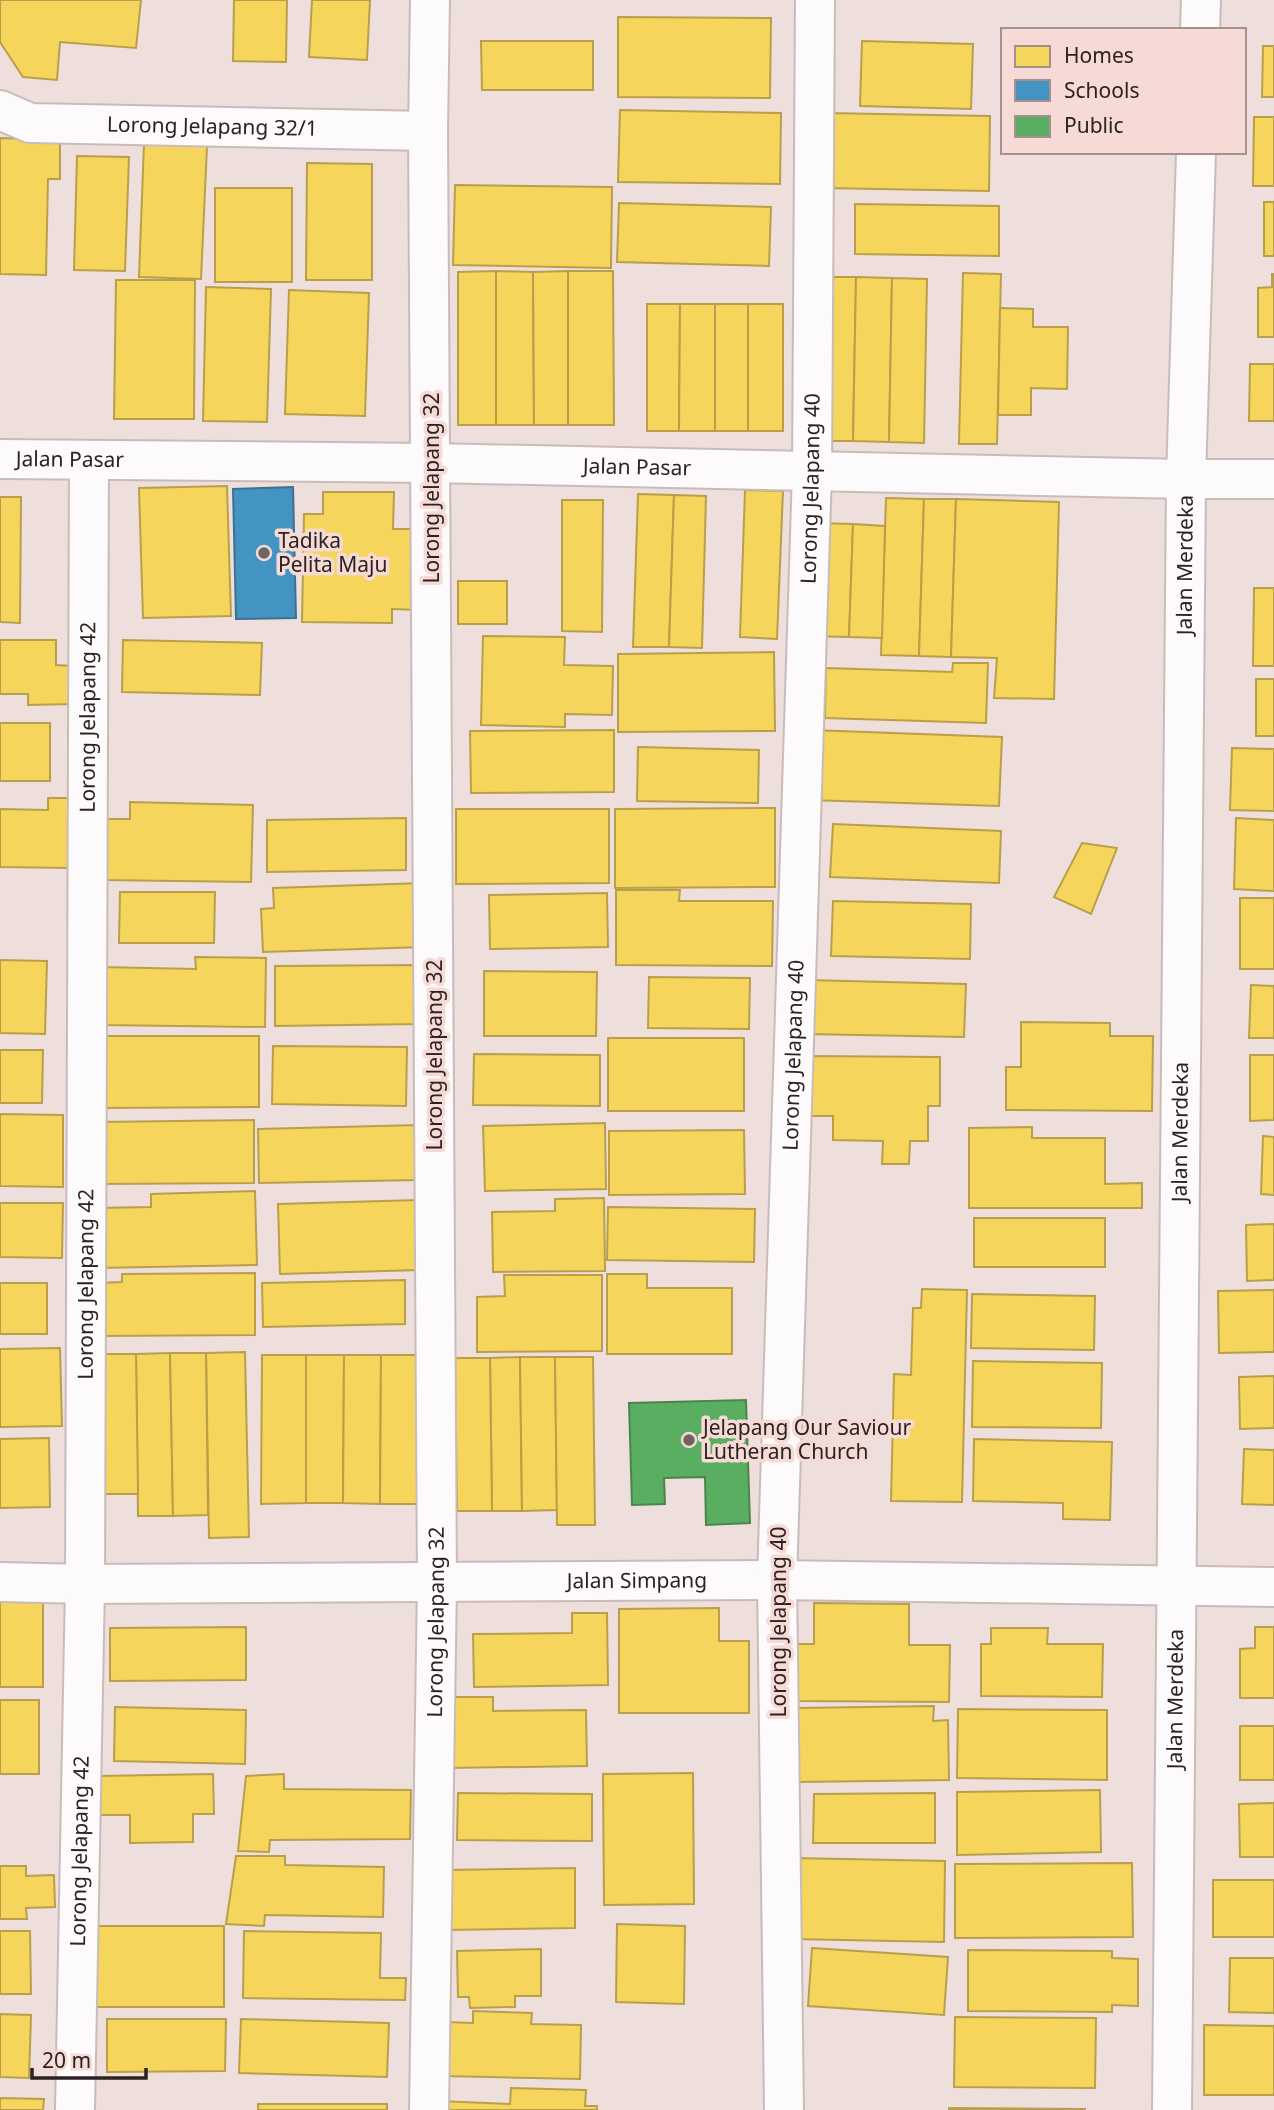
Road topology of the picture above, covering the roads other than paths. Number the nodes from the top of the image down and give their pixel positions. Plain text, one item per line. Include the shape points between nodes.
1 (430, 0) edge
2 (815, 0) edge
3 (1201, 0) edge
4 (1200, 28) edge
5 (0, 110) edge
6 (428, 131) junction
7 (1196, 154) edge
8 (0, 459) edge
9 (89, 460) junction
10 (432, 463) junction
11 (812, 472) junction
12 (1186, 479) junction
13 (1274, 479) edge
14 (778, 1580) junction
15 (0, 1582) edge
16 (437, 1582) junction
17 (85, 1584) junction
18 (1178, 1586) junction
19 (1274, 1587) edge
20 (75, 2110) edge
21 (429, 2110) edge
22 (784, 2110) edge
23 (1172, 2110) edge

1 - 6 street, Lorong Jelapang 32
2 - 11 street, Lorong Jelapang 40
3 - 4 street
5 - 6 street, Lorong Jelapang 32/1 via 30,123
6 - 10 street, Lorong Jelapang 32
7 - 12 street, Jalan Merdeka
8 - 9 street, Jalan Pasar
9 - 10 street, Jalan Pasar
9 - 17 street, Lorong Jelapang 42
10 - 11 street, Jalan Pasar
10 - 16 street, Lorong Jelapang 32
11 - 12 street, Jalan Pasar
11 - 14 street, Lorong Jelapang 40
12 - 13 street, Jalan Pasar
12 - 18 street, Jalan Merdeka
14 - 16 street, Jalan Simpang
14 - 18 street, Jalan Simpang
14 - 22 street, Lorong Jelapang 40
15 - 17 street, Jalan Simpang
16 - 17 street, Jalan Simpang
16 - 21 street, Lorong Jelapang 32
17 - 20 street, Lorong Jelapang 42
18 - 19 street, Jalan Simpang
18 - 23 street, Jalan Merdeka

